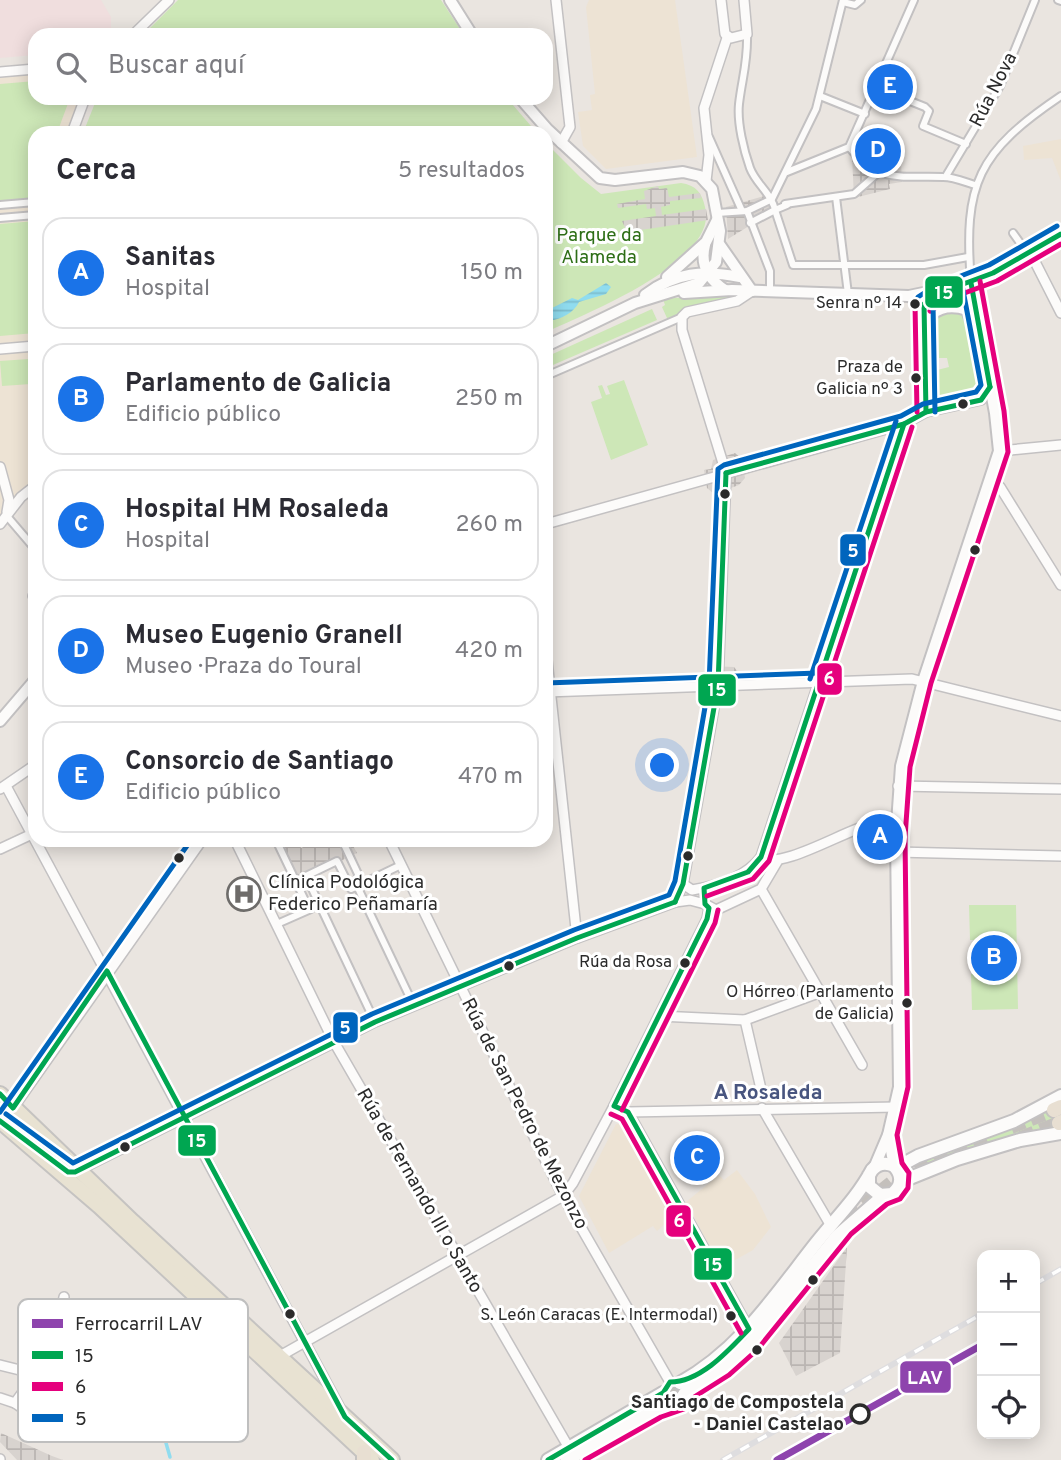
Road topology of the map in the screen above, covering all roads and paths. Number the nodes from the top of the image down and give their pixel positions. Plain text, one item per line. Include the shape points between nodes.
1 (169, 0) edge
2 (450, 0) edge
3 (556, 0) edge
4 (721, 0) edge
5 (744, 0) edge
6 (861, 0) edge
7 (914, 0) edge
8 (1035, 0) edge
9 (843, 1) edge
10 (140, 28) edge
11 (468, 28) edge
12 (747, 34) junction
13 (727, 37) junction
14 (18, 63) dead end
15 (28, 67) edge
16 (28, 69) edge
17 (0, 72) edge
18 (875, 88) junction
19 (820, 96) junction
20 (1061, 96) edge
21 (82, 105) edge
22 (527, 105) edge
23 (865, 114) junction
24 (75, 126) edge
25 (546, 126) edge
26 (704, 126) junction
27 (553, 133) edge
28 (561, 142) junction
29 (966, 144) junction
30 (849, 147) junction
31 (787, 172) junction
32 (879, 172) junction
33 (946, 176) junction
34 (706, 181) junction
35 (975, 185) junction
36 (836, 197) junction
37 (772, 200) junction
38 (28, 203) edge
39 (0, 205) edge
40 (787, 205) junction
41 (775, 209) junction
42 (744, 211) junction
43 (28, 216) edge
44 (717, 217) junction
45 (0, 218) edge
46 (750, 223) junction
47 (1013, 233) dead end
48 (1061, 234) edge
49 (706, 242) junction
50 (720, 245) junction
51 (1029, 253) junction
52 (968, 257) junction
53 (843, 263) junction
54 (708, 273) junction
55 (740, 277) junction
56 (662, 283) junction
57 (725, 290) junction
58 (964, 290) junction
59 (752, 291) junction
60 (770, 291) junction
61 (848, 294) junction
62 (654, 296) junction
63 (909, 296) junction
64 (635, 303) junction
65 (924, 304) junction
66 (1061, 313) edge
67 (682, 317) junction
68 (924, 326) junction
69 (553, 343) edge
70 (28, 347) edge
71 (0, 349) edge
72 (553, 373) edge
73 (989, 386) junction
74 (926, 412) junction
75 (904, 424) junction
76 (1061, 445) edge
77 (999, 451) junction
78 (0, 467) edge
79 (726, 473) junction
80 (989, 483) junction
81 (28, 491) edge
82 (8, 494) junction
83 (21, 497) junction
84 (4, 518) edge
85 (553, 522) edge
86 (28, 542) edge
87 (1061, 585) edge
88 (923, 681) junction
89 (818, 682) junction
90 (718, 685) junction
91 (28, 688) edge
92 (553, 692) edge
93 (1061, 716) edge
94 (0, 721) edge
95 (553, 734) edge
96 (28, 770) edge
97 (898, 786) junction
98 (3, 788) edge
99 (1061, 789) edge
100 (897, 823) junction
101 (28, 828) edge
102 (28, 836) edge
103 (39, 847) edge
104 (197, 847) edge
105 (238, 847) edge
106 (279, 847) edge
107 (345, 847) edge
108 (392, 847) edge
109 (0, 849) edge
110 (897, 852) junction
111 (1061, 856) edge
112 (761, 857) junction
113 (777, 862) junction
114 (401, 865) junction
115 (683, 884) junction
116 (357, 886) junction
117 (704, 888) junction
118 (761, 889) junction
119 (675, 902) junction
120 (319, 905) junction
121 (707, 906) junction
122 (309, 909) junction
123 (277, 924) junction
124 (577, 938) junction
125 (107, 971) junction
126 (460, 986) junction
127 (821, 992) junction
128 (414, 1006) junction
129 (659, 1016) junction
130 (745, 1020) junction
131 (375, 1022) junction
132 (334, 1042) junction
133 (862, 1065) dead end
134 (761, 1088) dead end
135 (0, 1094) edge
136 (1061, 1096) edge
137 (614, 1106) junction
138 (897, 1107) junction
139 (13, 1108) junction
140 (762, 1108) junction
141 (628, 1112) junction
142 (184, 1118) junction
143 (1059, 1119) edge
144 (1, 1123) edge
145 (888, 1135) junction
146 (28, 1145) junction
147 (895, 1167) junction
148 (78, 1171) junction
149 (871, 1171) junction
150 (900, 1182) junction
151 (563, 1196) junction
152 (883, 1196) junction
153 (831, 1226) junction
154 (457, 1259) junction
155 (198, 1299) edge
156 (218, 1299) edge
157 (248, 1327) edge
158 (749, 1329) junction
159 (307, 1343) junction
160 (248, 1346) edge
161 (280, 1356) junction
162 (0, 1365) edge
163 (18, 1370) edge
164 (674, 1390) junction
165 (0, 1398) edge
166 (18, 1400) edge
167 (15, 1403) junction
168 (18, 1405) edge
169 (345, 1417) junction
170 (568, 1454) edge
171 (367, 1457) edge
172 (392, 1460) edge
173 (548, 1460) edge

1 - 10 street
2 - 11 street
3 - 28 street via 570,127
4 - 13 street
5 - 12 street
6 - 9 street via 855,5
7 - 18 street
8 - 29 street, Rúa Nova via 1000,86
9 - 19 street
12 - 13 street
12 - 37 street via 740,121 750,169
13 - 26 street via 707,97
14 - 15 street
16 - 17 street
18 - 23 street
18 - 29 street via 925,107 929,111 923,126
19 - 23 street
19 - 31 street
20 - 35 street via 1019,124 995,151
21 - 24 street
22 - 25 street
23 - 30 street
26 - 34 street via 709,155
26 - 42 street
27 - 28 street
28 - 34 street via 592,173 605,179 683,172
29 - 33 street, Rúa Nova
30 - 31 street
30 - 32 street
31 - 37 street
32 - 33 street via 903,179
32 - 36 street via 854,194
33 - 35 street
34 - 44 street via 714,194
35 - 52 street
36 - 40 street
36 - 53 street
37 - 40 street
37 - 41 street
37 - 42 street
38 - 39 street
40 - 41 street
41 - 46 street
41 - 53 street via 793,265
42 - 44 street
42 - 46 street
43 - 45 street
44 - 49 street
44 - 50 street
46 - 60 street via 770,271
47 - 51 street
48 - 51 street
49 - 54 street via 702,259
49 - 56 street
50 - 54 street
50 - 55 street
51 - 58 street
51 - 66 street
52 - 53 street via 924,265
52 - 58 street
53 - 61 street
54 - 55 street
54 - 56 street via 684,274
54 - 57 street
54 - 62 street via 699,283
55 - 59 street
56 - 64 street
57 - 59 street
57 - 62 street
58 - 63 street
58 - 65 street
58 - 65 street via 931,297
58 - 73 street
59 - 60 street
59 - 67 street via 742,299
60 - 61 street
61 - 63 street
62 - 64 street
63 - 65 street
64 - 69 street
65 - 68 street
67 - 72 street
67 - 79 street via 682,330
68 - 73 street via 935,311 967,310 982,381
68 - 74 street
70 - 71 street
73 - 74 street via 981,400
73 - 77 street
74 - 75 street
75 - 79 street
75 - 89 street
76 - 77 street
77 - 80 street
78 - 82 street
79 - 85 street
79 - 90 street
80 - 87 street via 1000,486
80 - 88 street
81 - 83 street
82 - 83 street
82 - 84 street
83 - 84 street
84 - 86 street
88 - 89 street
88 - 93 street
88 - 97 street
89 - 90 street
89 - 112 street
90 - 92 street
90 - 115 street
91 - 94 street
95 - 124 street
96 - 98 street
97 - 99 street
97 - 100 street
98 - 101 street
100 - 110 street
100 - 113 street via 867,825
102 - 109 street
103 - 125 street
104 - 125 street
105 - 123 street, Rúa de Fernando III o Santo
106 - 122 street
107 - 116 street via 358,874
108 - 114 street, Rúa de San Pedro de Mezonzo
110 - 111 street
110 - 138 street
112 - 113 street
112 - 117 street via 748,872
113 - 118 street
114 - 116 street
114 - 126 street, Rúa de San Pedro de Mezonzo
115 - 117 street via 692,890
115 - 119 street
116 - 120 street via 351,889 337,862 306,876
116 - 128 street
117 - 121 street
118 - 121 street via 716,910
118 - 127 street
119 - 121 street via 690,900
119 - 124 street
120 - 122 street
120 - 131 street
121 - 129 street via 707,919
122 - 123 street
123 - 132 street, Rúa de Fernando III o Santo
124 - 126 street
125 - 139 street
125 - 142 street
126 - 128 street
126 - 151 street, Rúa de San Pedro de Mezonzo
127 - 130 street
127 - 133 street
128 - 131 street
129 - 130 street
129 - 137 street
130 - 134 street
131 - 132 street
132 - 142 street
132 - 154 street, Rúa de Fernando III o Santo
135 - 139 main road
136 - 147 main road via 1014,1121
137 - 141 street
137 - 151 street
138 - 140 street
138 - 145 street
139 - 144 main road
139 - 148 main road
140 - 141 street
140 - 153 street
141 - 158 street
142 - 148 street
142 - 159 street
143 - 150 main road via 1020,1140
144 - 146 main road
145 - 147 street
145 - 149 street
146 - 148 street via 39,1146 68,1172
146 - 155 main road
147 - 149 main road via 881,1164
147 - 150 main road
148 - 156 main road
149 - 152 main road via 871,1189
149 - 153 main road
150 - 152 main road via 895,1192
151 - 154 street
151 - 164 street, Rúa de San Pedro de Mezonzo
152 - 164 main road via 837,1236 750,1344 724,1368
153 - 158 main road
154 - 159 street
154 - 170 street, Rúa de Fernando III o Santo
157 - 161 main road
158 - 164 main road
159 - 161 street
159 - 169 street
160 - 171 main road
161 - 169 main road
162 - 163 street
164 - 170 main road
165 - 167 street
166 - 167 street
167 - 168 street
169 - 172 main road
170 - 173 main road

